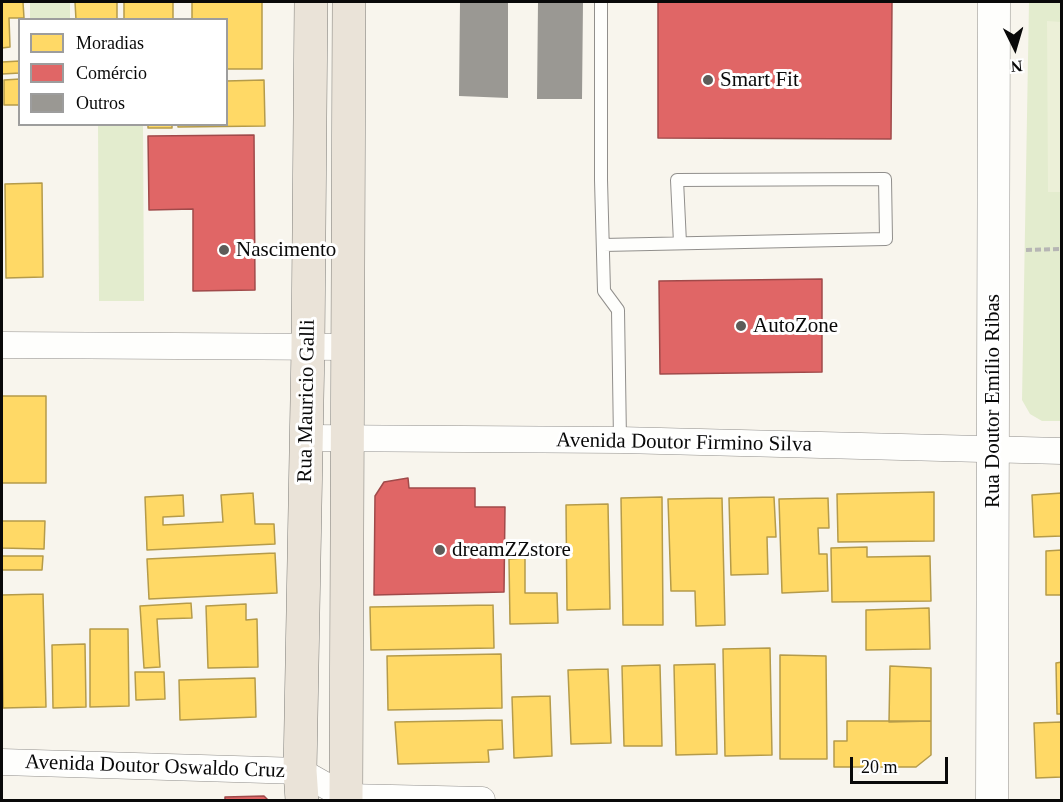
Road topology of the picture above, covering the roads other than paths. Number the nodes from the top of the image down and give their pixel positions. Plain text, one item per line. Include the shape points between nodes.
1 (311, 2) edge
2 (349, 2) edge
3 (601, 2) edge
4 (994, 2) edge
5 (680, 243) junction
6 (603, 245) junction
7 (2, 345) edge
8 (308, 347) junction
9 (347, 347) junction
10 (347, 437) junction
11 (307, 438) junction
12 (621, 440) junction
13 (993, 450) junction
14 (1062, 451) edge
15 (2, 762) edge
16 (301, 786) edge
17 (346, 799) edge
18 (482, 801) edge
19 (992, 801) edge

1 - 8 main road, Rua Mauricio Galli
2 - 9 main road, Rua Mauricio Galli
3 - 6 lane
4 - 13 street, Rua Doutor Emílio Ribas
5 - 5 lane via 677,180 885,179 886,238
5 - 6 lane
6 - 12 lane via 604,291 618,309
7 - 8 street
8 - 9 street
8 - 11 main road, Rua Mauricio Galli
9 - 10 main road, Rua Mauricio Galli
10 - 11 street, Avenida Doutor Firmino Silva
10 - 12 street, Avenida Doutor Firmino Silva
10 - 17 main road, Rua Mauricio Galli
11 - 16 main road, Rua Mauricio Galli
12 - 13 street, Avenida Doutor Firmino Silva
13 - 14 street, Avenida Doutor Firmino Silva
13 - 19 street, Rua Doutor Emílio Ribas
15 - 16 street, Avenida Doutor Oswaldo Cruz
16 - 17 street, Avenida Doutor Oswaldo Cruz
17 - 18 street, Avenida Doutor Oswaldo Cruz

